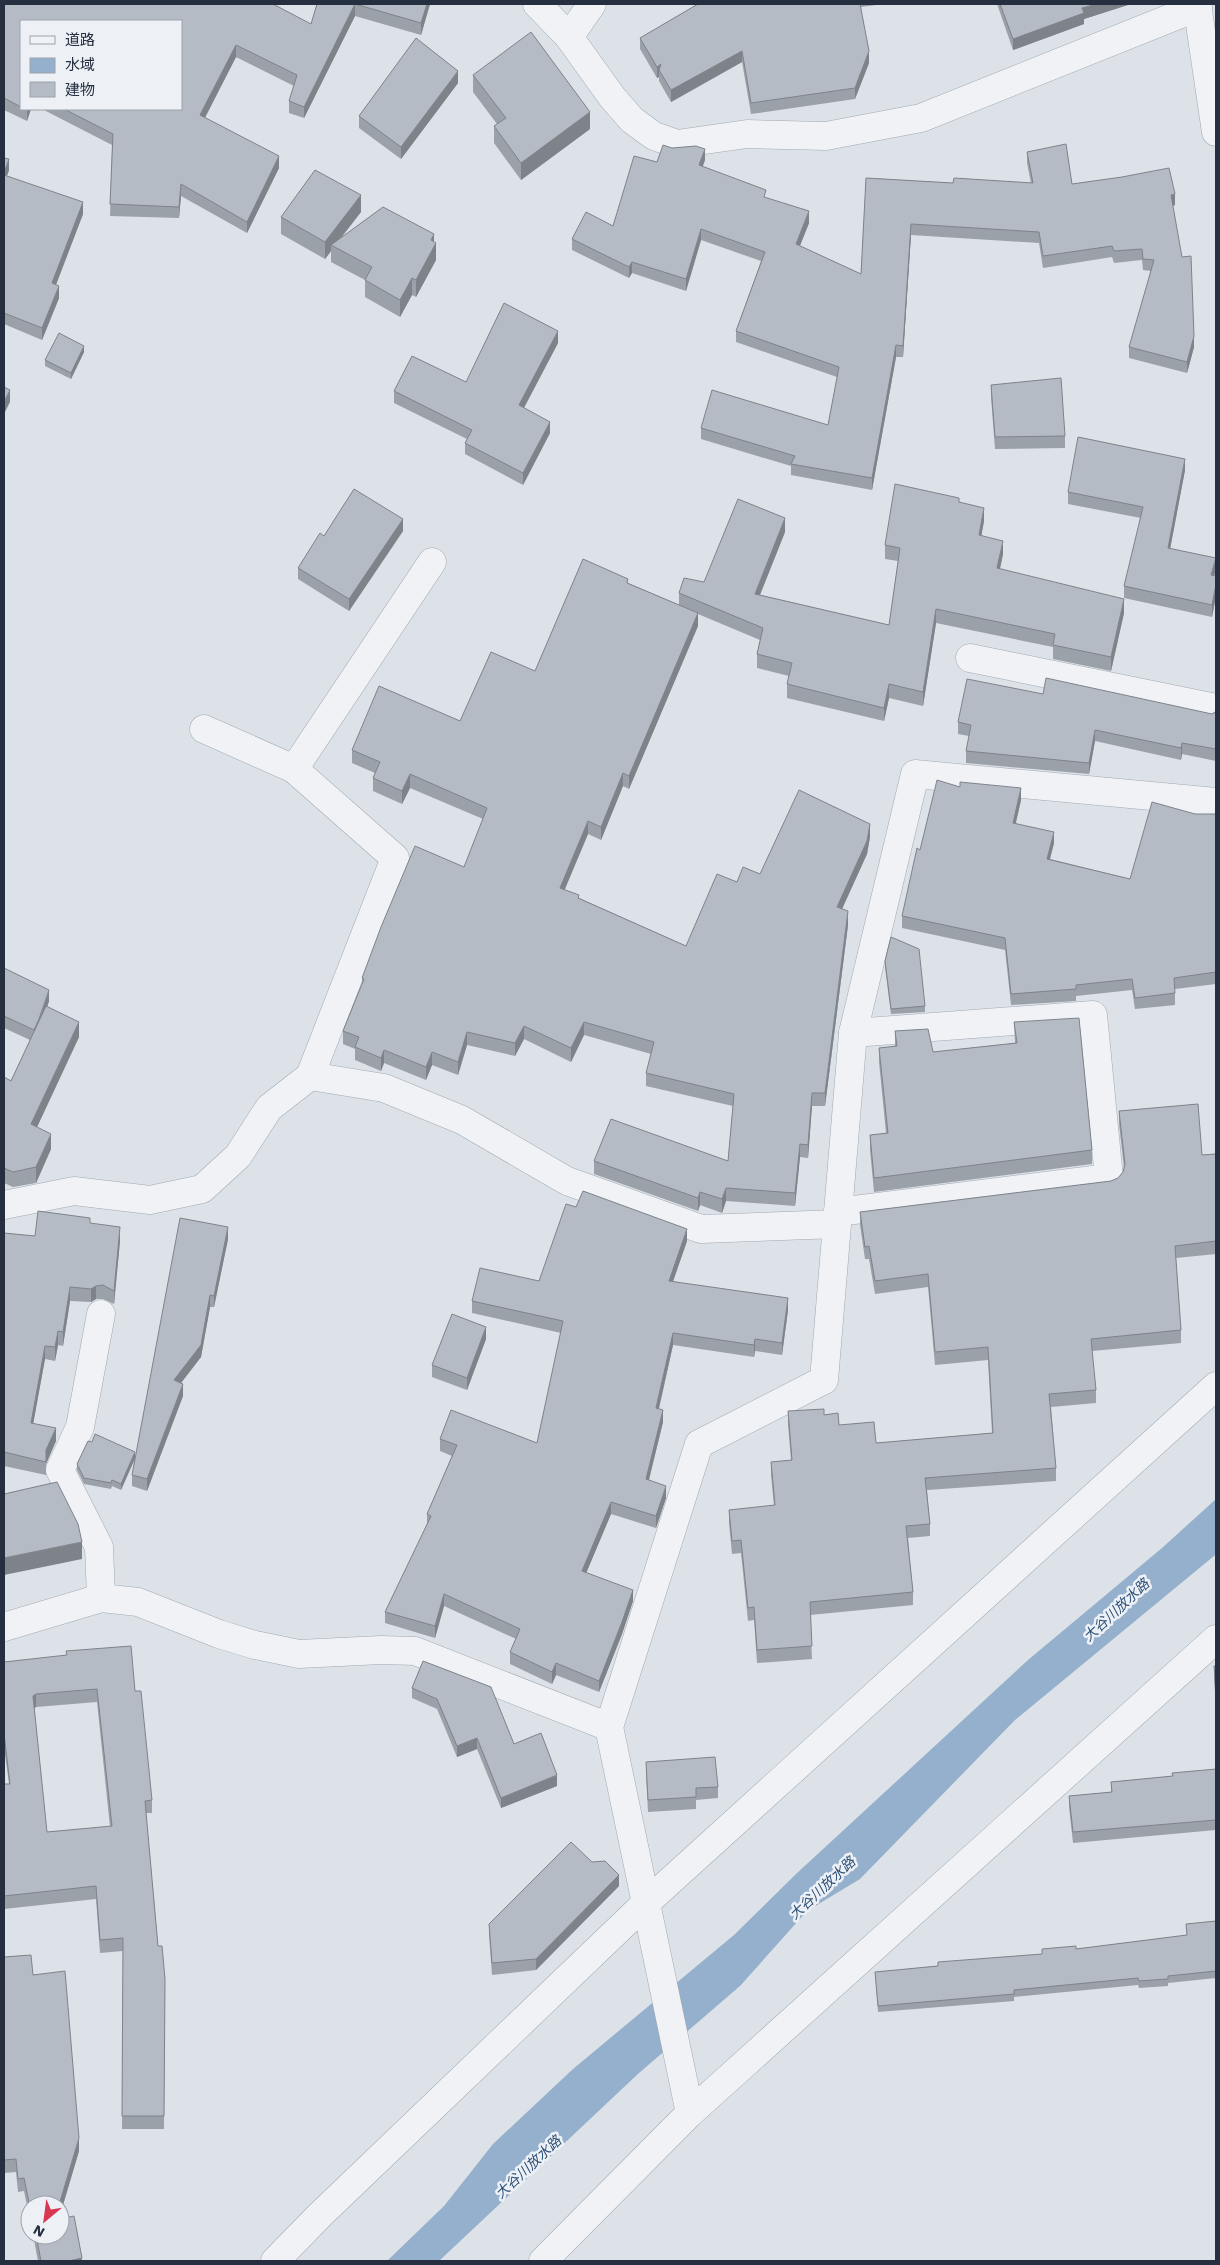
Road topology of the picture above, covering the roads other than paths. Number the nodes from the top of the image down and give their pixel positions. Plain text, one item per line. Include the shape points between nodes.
1 (537, 4) edge
2 (592, 4) edge
3 (1198, 6) edge
4 (569, 37) junction
5 (1214, 102) edge
6 (1216, 132) edge
7 (432, 562) dead end
8 (970, 658) dead end
9 (1216, 708) edge
10 (204, 729) dead end
11 (294, 770) junction
12 (1216, 802) edge
13 (853, 1033) junction
14 (310, 1076) junction
15 (4, 1205) edge
16 (837, 1218) junction
17 (101, 1314) dead end
18 (1216, 1386) edge
19 (101, 1598) junction
20 (4, 1627) edge
21 (1216, 1639) edge
22 (609, 1727) junction
23 (647, 1902) junction
24 (690, 2113) junction
25 (276, 2261) edge
26 (543, 2261) edge

1 - 4 street
2 - 4 street
3 - 4 street via 921,118 826,136 747,134 677,144 654,136 632,120
3 - 5 street
5 - 6 street
7 - 11 street
8 - 9 street
10 - 11 street
11 - 14 street via 395,858
12 - 13 street via 915,774
13 - 16 street
13 - 16 street via 1093,1015 1109,1178
14 - 15 street via 268,1108 238,1156 202,1189 150,1200 74,1191
14 - 16 street via 384,1088 462,1120 567,1181 701,1229
16 - 22 street via 824,1380 699,1444
17 - 19 street via 80,1427 60,1470 99,1547
18 - 23 street
19 - 20 street
19 - 22 street via 138,1602 219,1634 299,1654 415,1651
21 - 24 street
22 - 23 street
23 - 24 street
23 - 25 street
24 - 26 street

